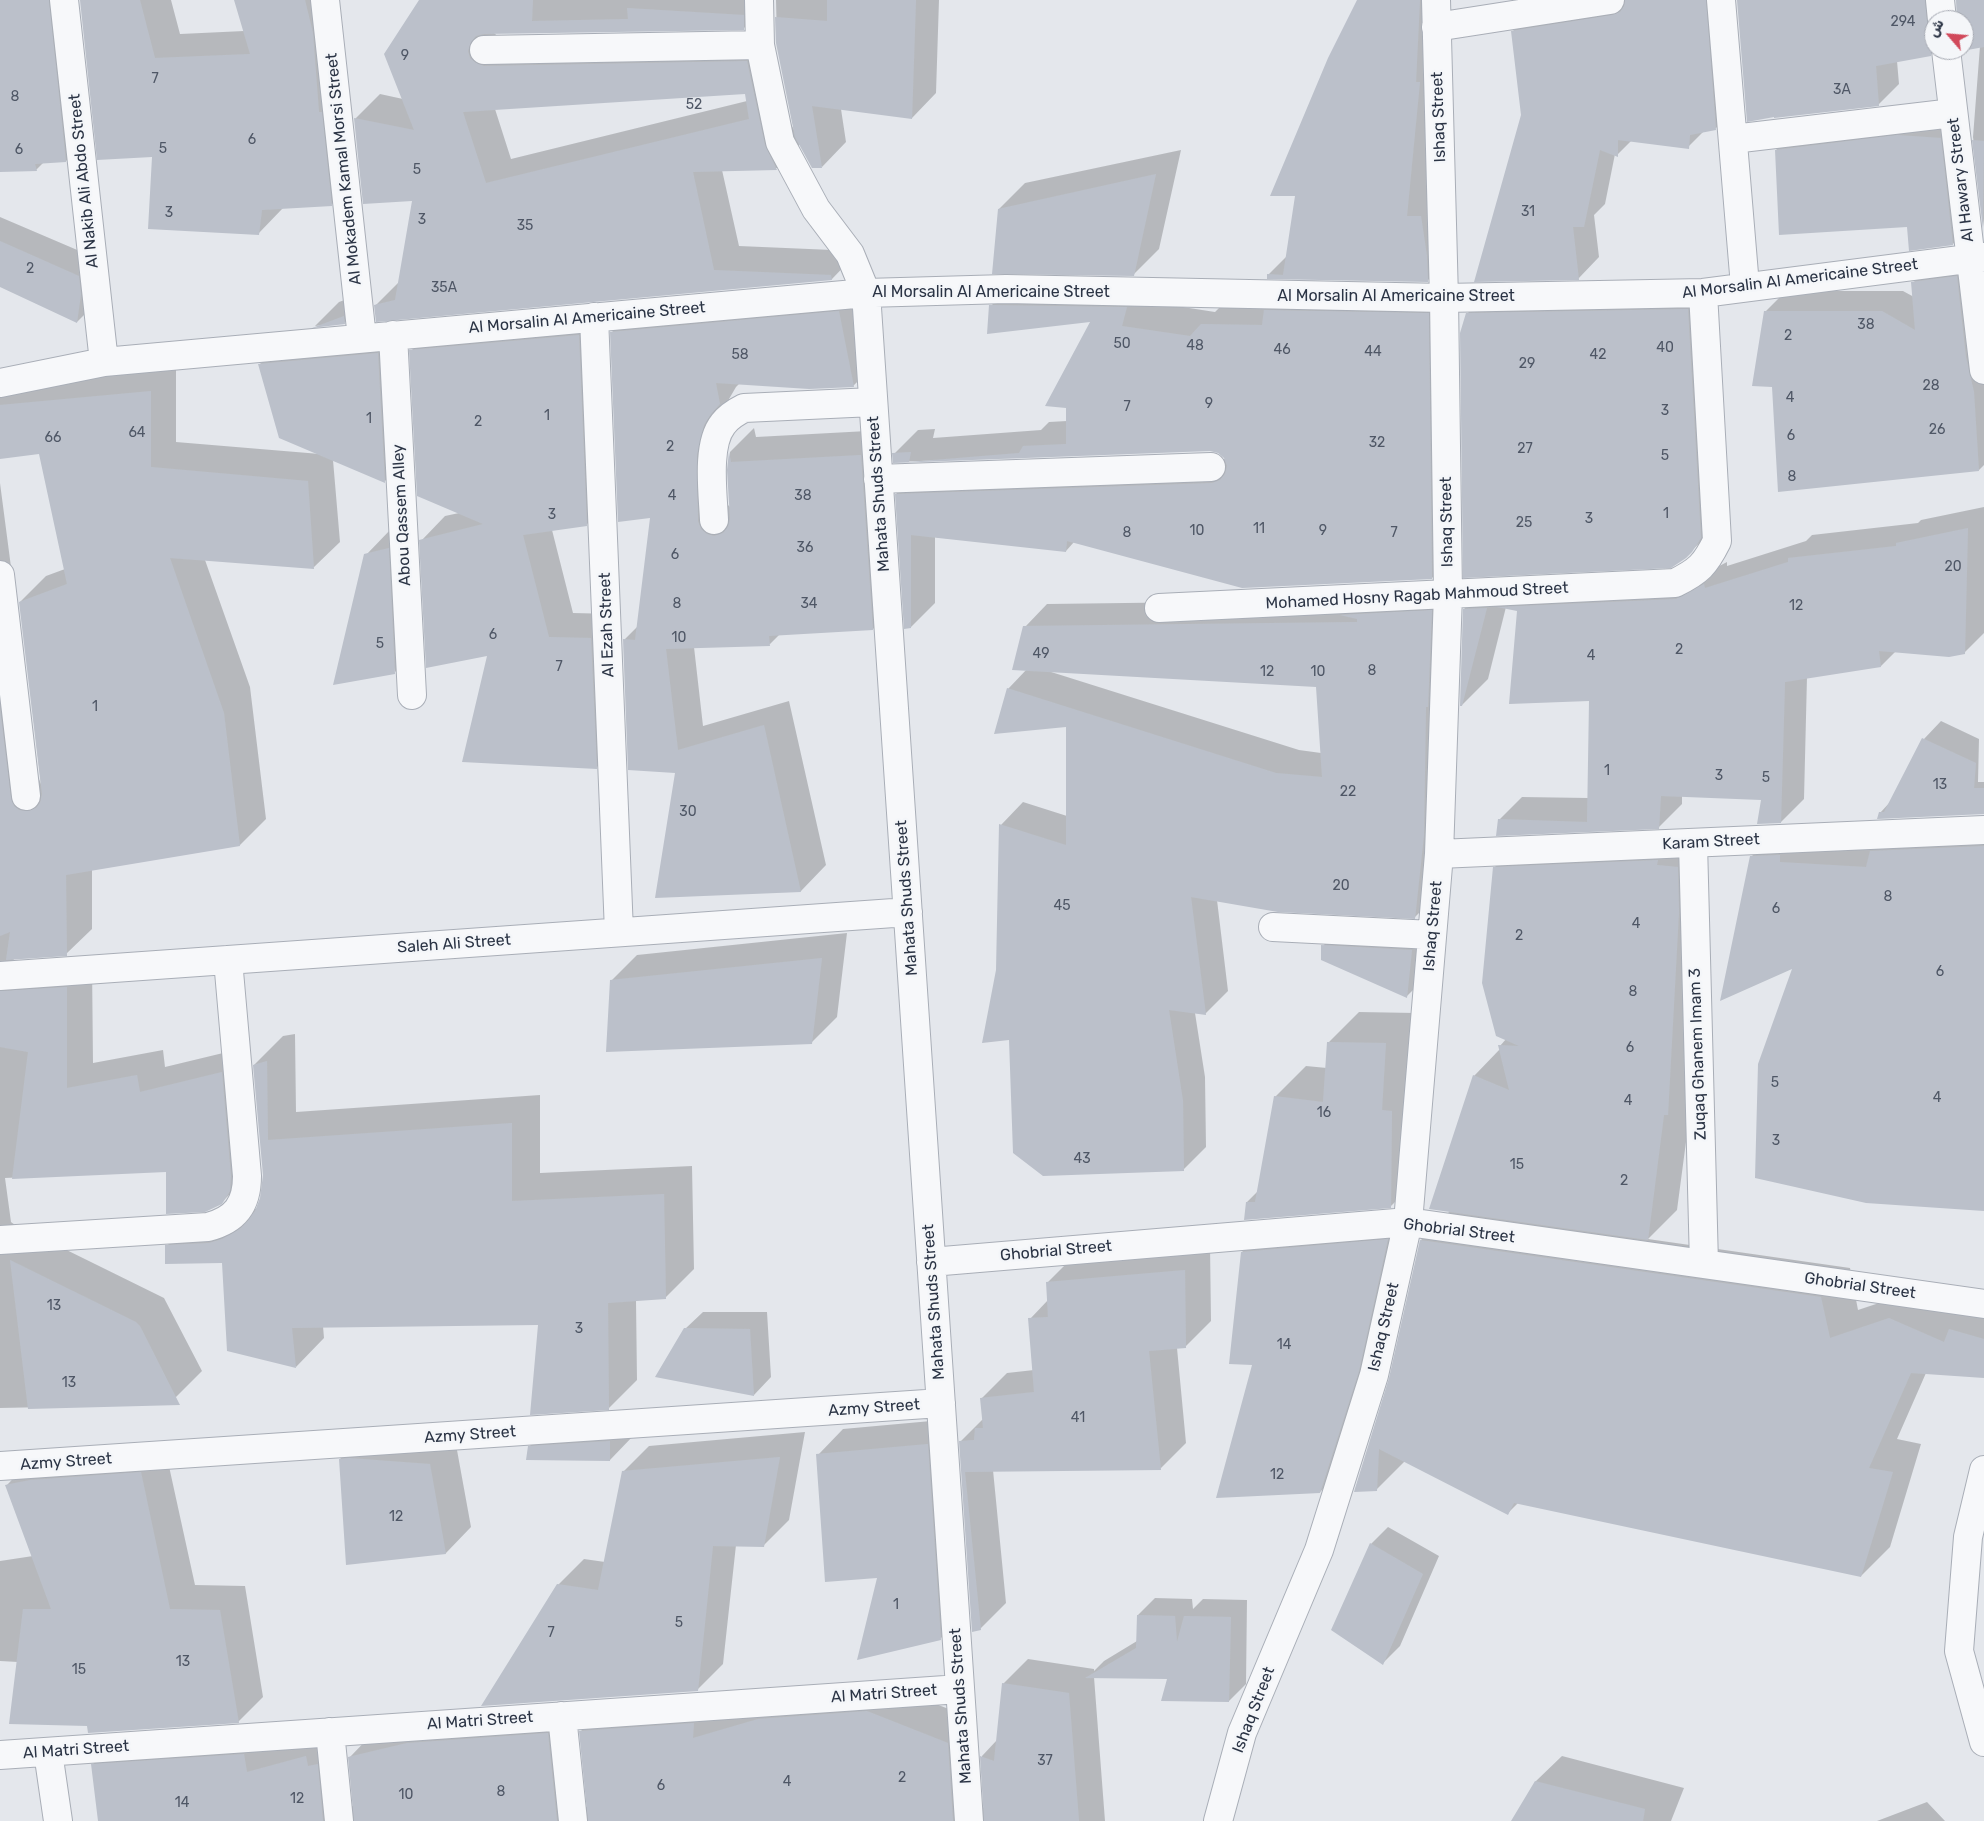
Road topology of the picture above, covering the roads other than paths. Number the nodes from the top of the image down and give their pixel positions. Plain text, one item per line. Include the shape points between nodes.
1 (64, 0) edge
2 (325, 0) edge
3 (759, 0) edge
4 (1436, 0) edge
5 (1610, 0) edge
6 (1721, 0) edge
7 (1436, 27) junction
8 (760, 45) junction
9 (484, 50) dead end
10 (1947, 60) edge
11 (1953, 113) junction
12 (1733, 139) junction
13 (1977, 258) edge
14 (1744, 286) junction
15 (866, 293) junction
16 (1703, 293) junction
17 (1444, 298) junction
18 (594, 317) junction
19 (393, 334) junction
20 (362, 338) junction
21 (104, 362) junction
22 (1984, 370) edge
23 (0, 383) edge
24 (873, 402) junction
25 (1211, 467) dead end
26 (878, 479) junction
27 (714, 520) dead end
28 (0, 575) edge
29 (1448, 594) junction
30 (1159, 608) dead end
31 (412, 695) dead end
32 (26, 796) dead end
33 (1984, 830) edge
34 (1693, 843) junction
35 (1439, 854) junction
36 (908, 912) junction
37 (1273, 927) dead end
38 (619, 932) junction
39 (1432, 935) junction
40 (228, 960) junction
41 (0, 976) edge
42 (1408, 1222) junction
43 (0, 1240) edge
44 (931, 1262) junction
45 (1704, 1264) junction
46 (1984, 1304) edge
47 (941, 1403) junction
48 (0, 1466) edge
49 (1984, 1470) edge
50 (960, 1689) junction
51 (562, 1716) junction
52 (330, 1732) junction
53 (1984, 1742) edge
54 (1, 1749) edge
55 (48, 1752) junction
56 (58, 1821) edge
57 (339, 1821) edge
58 (573, 1821) edge
59 (969, 1821) edge
60 (1218, 1821) edge

1 - 21 street, Al Nakib Ali Abdo Street
2 - 20 street, Al Mokadem Kamal Morsi Street
3 - 8 street, Mahata Shuds Street
4 - 7 street, Ishaq Street
5 - 7 street
6 - 12 street
7 - 17 street, Ishaq Street
8 - 9 street
8 - 15 street, Mahata Shuds Street via 780,142 816,209 850,254
10 - 11 street, Al Hawary Street
11 - 12 street
11 - 13 street, Al Hawary Street
12 - 14 street
13 - 14 street, Al Morsalin Al Americaine Street
13 - 22 street, Al Hawary Street
14 - 16 street, Al Morsalin Al Americaine Street
15 - 17 street, Al Morsalin Al Americaine Street via 1006,289
15 - 18 street, Al Morsalin Al Americaine Street
15 - 24 street, Mahata Shuds Street
16 - 17 street, Al Morsalin Al Americaine Street
16 - 29 street, Mohamed Hosny Ragab Mahmoud Street via 1717,541 1708,560 1693,574 1675,583
17 - 29 street, Ishaq Street
18 - 19 street, Al Morsalin Al Americaine Street
18 - 38 street, Al Ezah Street
19 - 20 street, Al Morsalin Al Americaine Street
19 - 31 street, Abou Qassem Alley
20 - 21 street, Al Morsalin Al Americaine Street
21 - 23 street, Al Morsalin Al Americaine Street
24 - 26 street, Mahata Shuds Street
24 - 27 street via 744,408 732,415 722,425 714,445
25 - 26 street
26 - 36 street, Mahata Shuds Street
28 - 32 street
29 - 30 street, Mohamed Hosny Ragab Mahmoud Street
29 - 35 street, Ishaq Street
33 - 34 street, Karam Street
34 - 35 street, Karam Street
34 - 45 street, Zuqaq Ghanem Imam 3
35 - 39 street, Ishaq Street
36 - 38 street, Saleh Ali Street
36 - 44 street, Mahata Shuds Street
37 - 39 street
38 - 40 street, Saleh Ali Street
39 - 42 street, Ishaq Street
40 - 41 street, Saleh Ali Street
40 - 43 street via 248,1176 242,1204 221,1224 208,1227
42 - 44 street, Ghobrial Street
42 - 45 street, Ghobrial Street
42 - 60 street, Ishaq Street via 1374,1375 1319,1550 1242,1733
44 - 47 street, Mahata Shuds Street
45 - 46 street, Ghobrial Street
47 - 48 street, Azmy Street
47 - 50 street, Mahata Shuds Street
49 - 53 street via 1968,1537 1959,1651
50 - 51 street, Al Matri Street
50 - 59 street, Mahata Shuds Street
51 - 52 street, Al Matri Street
51 - 58 street
52 - 55 street, Al Matri Street
52 - 57 street
54 - 55 street, Al Matri Street
55 - 56 street

